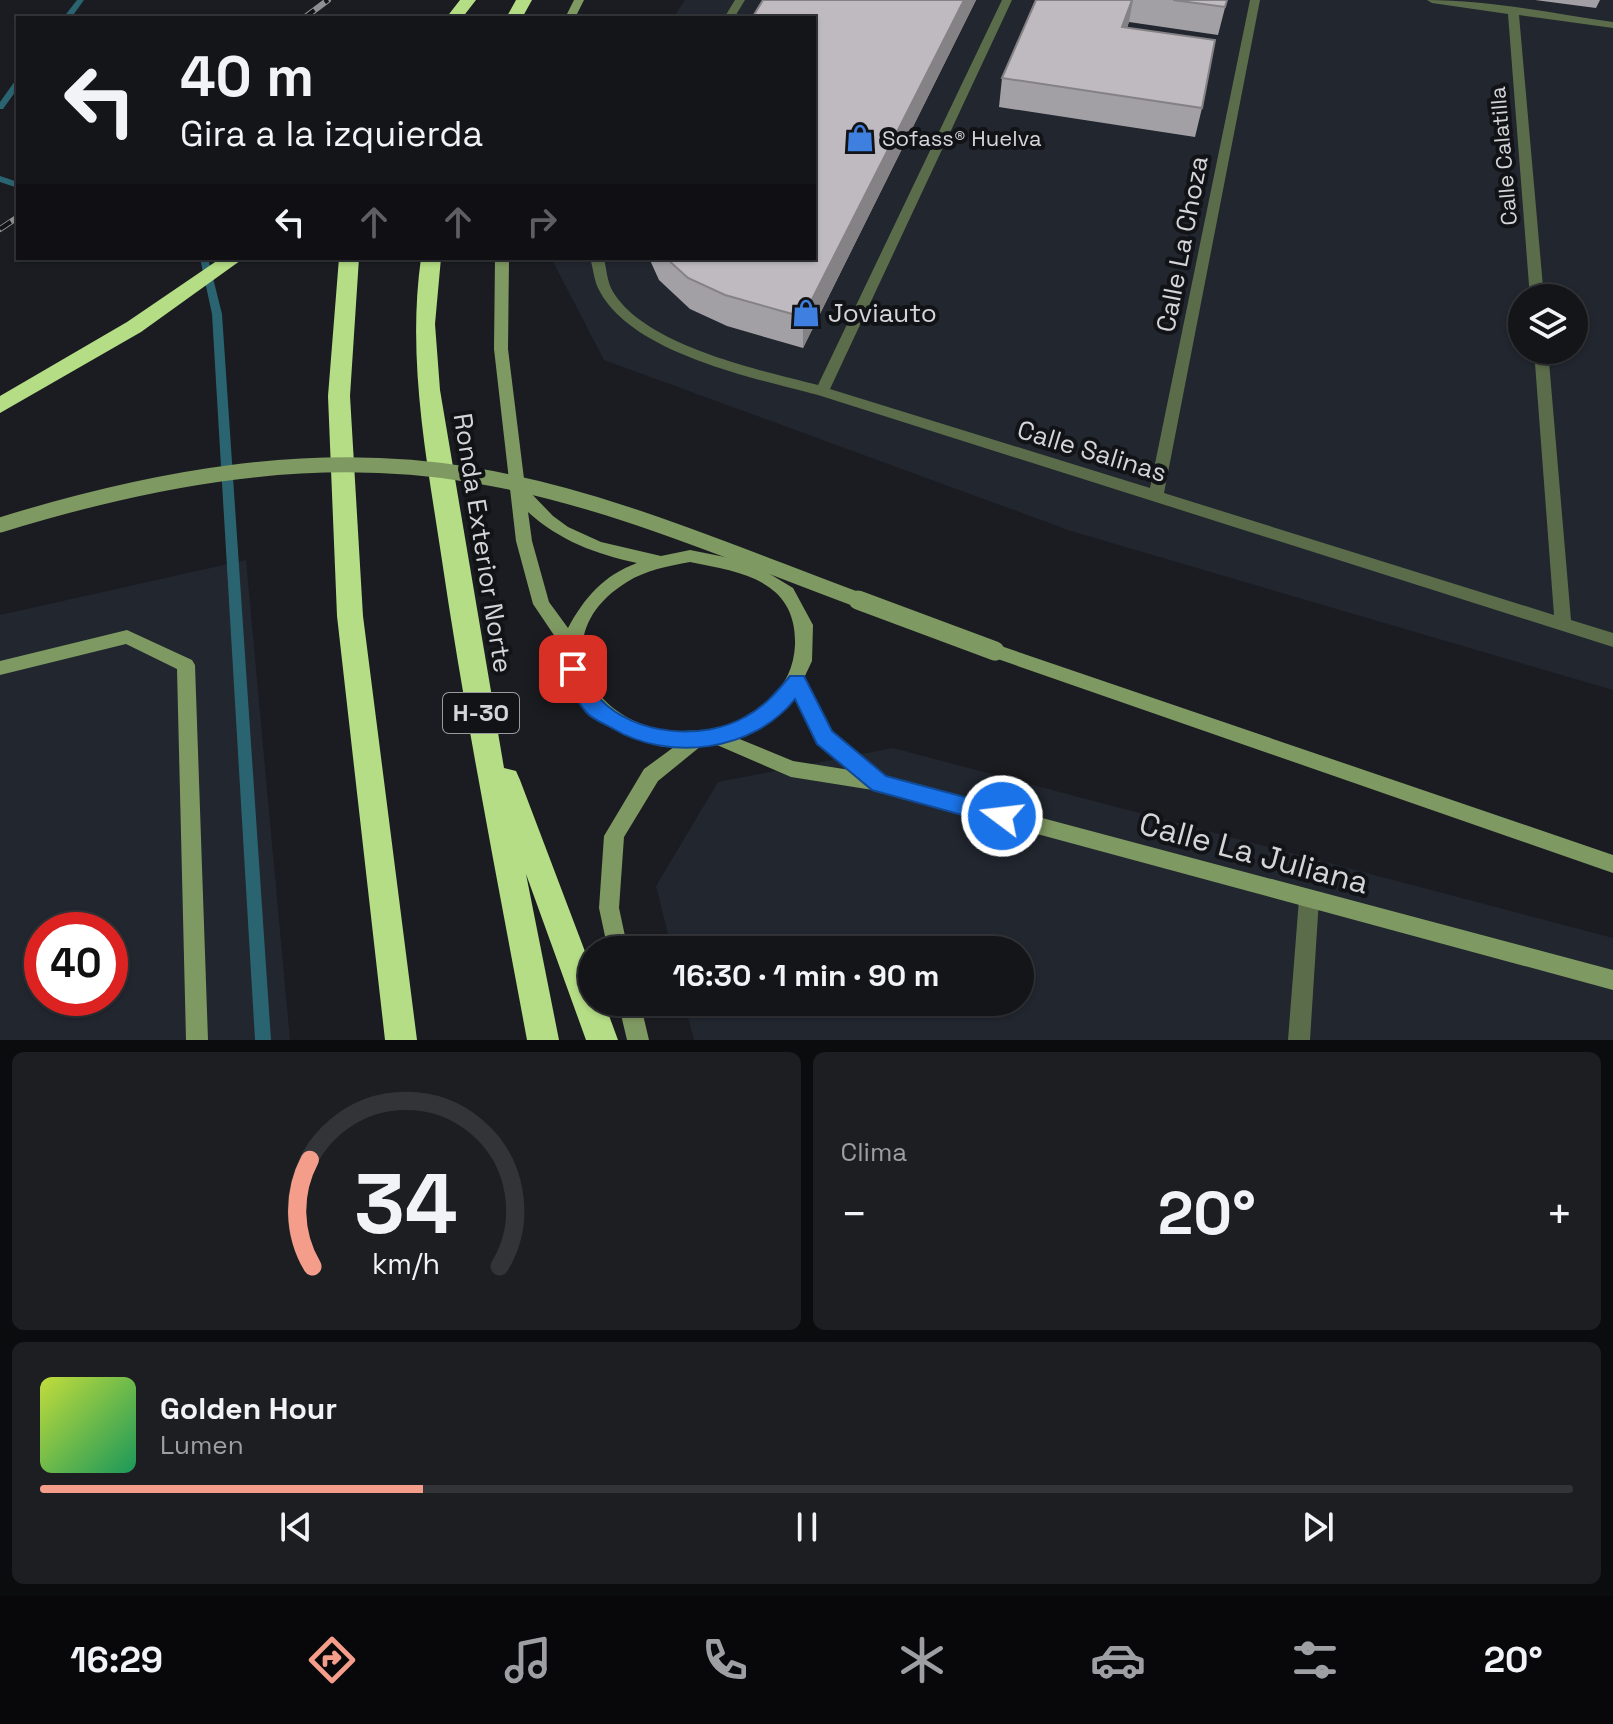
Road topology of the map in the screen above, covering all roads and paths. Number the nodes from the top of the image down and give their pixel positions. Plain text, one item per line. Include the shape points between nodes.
1 (468, 0) edge
2 (1007, 0) edge
3 (1255, 0) edge
4 (1432, 0) edge
5 (1513, 10) junction
6 (456, 16) edge
7 (1613, 25) edge
8 (232, 260) edge
9 (349, 260) edge
10 (431, 260) edge
11 (502, 260) edge
12 (598, 260) edge
13 (1536, 284) edge
14 (1542, 364) edge
15 (822, 391) junction
16 (0, 406) edge
17 (515, 485) junction
18 (1156, 496) junction
19 (0, 525) edge
20 (662, 561) junction
21 (1563, 624) junction
22 (1613, 640) edge
23 (572, 647) junction
24 (0, 668) edge
25 (797, 682) junction
26 (481, 715) junction
27 (717, 737) junction
28 (696, 740) junction
29 (879, 783) junction
30 (1613, 864) edge
31 (1309, 899) junction
32 (615, 936) edge
33 (1613, 980) edge
34 (632, 1016) edge
35 (197, 1040) edge
36 (401, 1040) edge
37 (543, 1040) edge
38 (602, 1040) edge
39 (638, 1040) edge
40 (1299, 1040) edge

1 - 6 highway
2 - 15 street
3 - 18 street, Calle La Choza
4 - 5 street
5 - 7 street
5 - 13 street, Calle Calatilla
8 - 16 highway via 134,327
9 - 36 highway via 339,396 350,616
10 - 26 highway, Ronda Exterior Norte / H-30 via 427,385
11 - 17 street via 501,349
12 - 15 street, Calle Salinas via 609,295 633,321 667,343
14 - 21 street
15 - 18 street, Calle Salinas
17 - 20 street via 536,513 569,537 612,553
17 - 23 street via 541,604
18 - 21 street, Calle Salinas
19 - 30 street, bridge via 136,486 216,471 296,464 432,469 498,479 579,498 995,651
20 - 23 street via 635,570 592,602
20 - 25 street via 690,556 745,564 788,592 808,635 807,658
21 - 22 street, Calle Salinas
23 - 28 street via 577,679 595,708 639,734
24 - 35 street via 127,637 186,665
25 - 27 street via 778,706 750,725
25 - 29 street, Calle La Juliana via 824,738
26 - 37 highway, Ronda Exterior Norte / H-30
26 - 38 highway
27 - 28 street
27 - 29 street, Calle La Juliana via 791,769
28 - 32 street via 651,775 614,836 609,908
29 - 31 street, Calle La Juliana
31 - 33 street, Calle La Juliana
31 - 40 street
34 - 39 street

